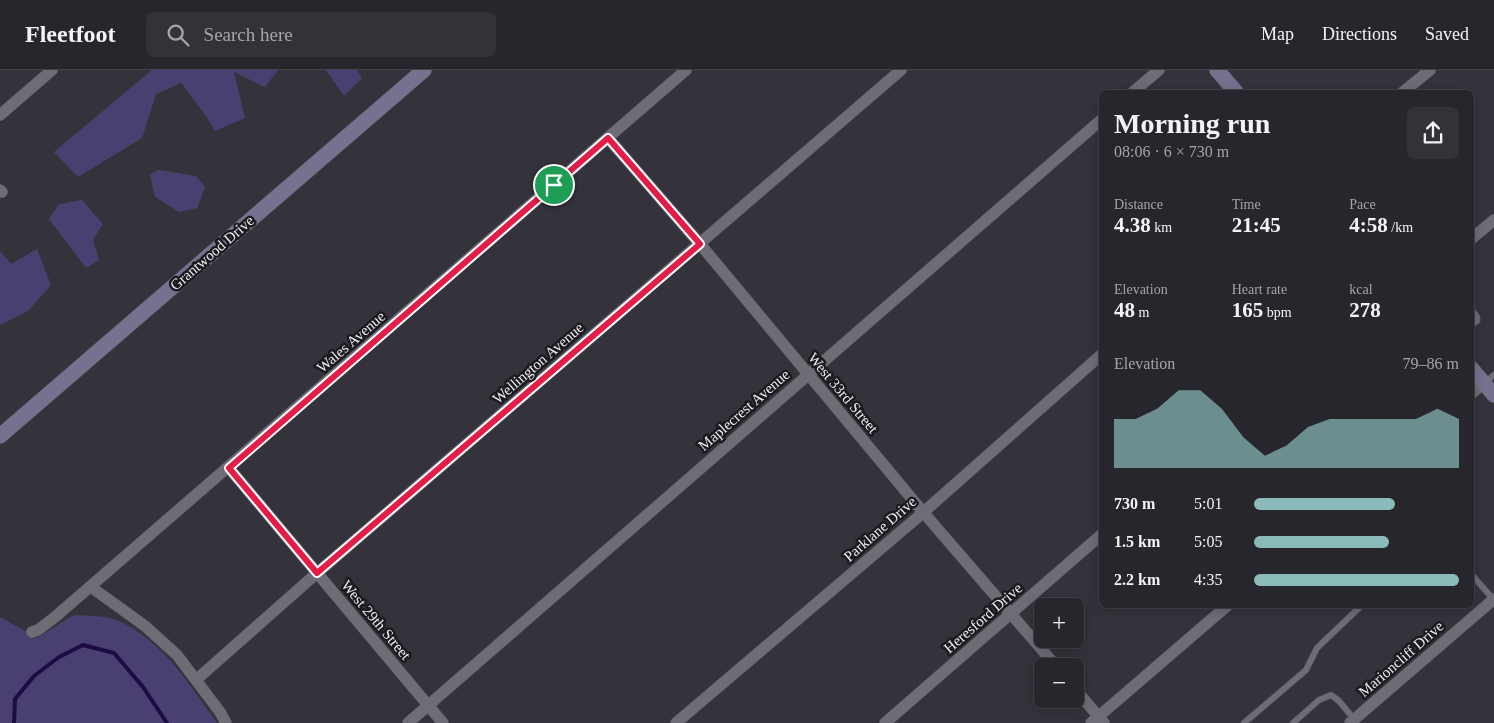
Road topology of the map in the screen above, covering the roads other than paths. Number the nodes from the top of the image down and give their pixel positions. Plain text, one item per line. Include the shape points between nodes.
1 (52, 70) edge
2 (424, 70) edge
3 (686, 70) edge
4 (901, 70) edge
5 (1159, 70) edge
6 (1217, 70) edge
7 (1430, 70) edge
8 (1135, 90) edge
9 (1234, 90) edge
10 (1406, 90) edge
11 (0, 115) edge
12 (1099, 122) edge
13 (608, 138) junction
14 (1494, 220) edge
15 (1474, 237) edge
16 (700, 244) junction
17 (1474, 313) edge
18 (1474, 323) edge
19 (1099, 357) edge
20 (1474, 370) edge
21 (808, 374) junction
22 (1489, 379) edge
23 (1474, 392) edge
24 (1494, 395) edge
25 (0, 436) edge
26 (229, 468) junction
27 (923, 512) junction
28 (1099, 538) edge
29 (317, 573) junction
30 (1474, 577) edge
31 (91, 587) junction
32 (1494, 599) edge
33 (1225, 608) edge
34 (1359, 608) edge
35 (1012, 613) junction
36 (32, 632) dead end
37 (1049, 658) edge
38 (196, 680) junction
39 (1084, 702) edge
40 (428, 705) junction
41 (1098, 721) edge
42 (1352, 721) edge
43 (226, 723) edge
44 (408, 723) edge
45 (442, 723) edge
46 (676, 723) edge
47 (885, 723) edge
48 (1244, 723) edge
49 (1293, 723) edge

1 - 11 street
2 - 25 street, Grantwood Drive
3 - 13 street, Wales Avenue
4 - 16 street, Wellington Avenue
5 - 8 street
6 - 9 street
7 - 10 street
12 - 21 street, Maplecrest Avenue
13 - 16 street, West 33rd Street
13 - 26 street, Wales Avenue
14 - 15 street
16 - 21 street, West 33rd Street
16 - 29 street, Wellington Avenue
17 - 18 lane via 1477,317
19 - 27 street, Parklane Drive
20 - 22 street
21 - 27 street, West 33rd Street
21 - 40 street, Maplecrest Avenue
22 - 23 street
22 - 24 street
26 - 29 street, West 29th Street
26 - 31 street, Wales Avenue
27 - 35 street, West 33rd Street
27 - 46 street, Parklane Drive
28 - 35 street, Heresford Drive
29 - 38 street, Wellington Avenue
29 - 40 street, West 29th Street
30 - 32 lane
31 - 36 street, Wales Avenue via 48,624
31 - 38 street via 145,626 177,655
32 - 42 street, Marioncliff Drive
33 - 41 street
34 - 48 lane via 1317,648 1306,670
35 - 37 street, West 33rd Street
35 - 47 street, Heresford Drive
38 - 43 street
39 - 41 street
40 - 44 street, Maplecrest Avenue
40 - 45 street, West 29th Street
42 - 49 lane via 1331,695 1319,700

